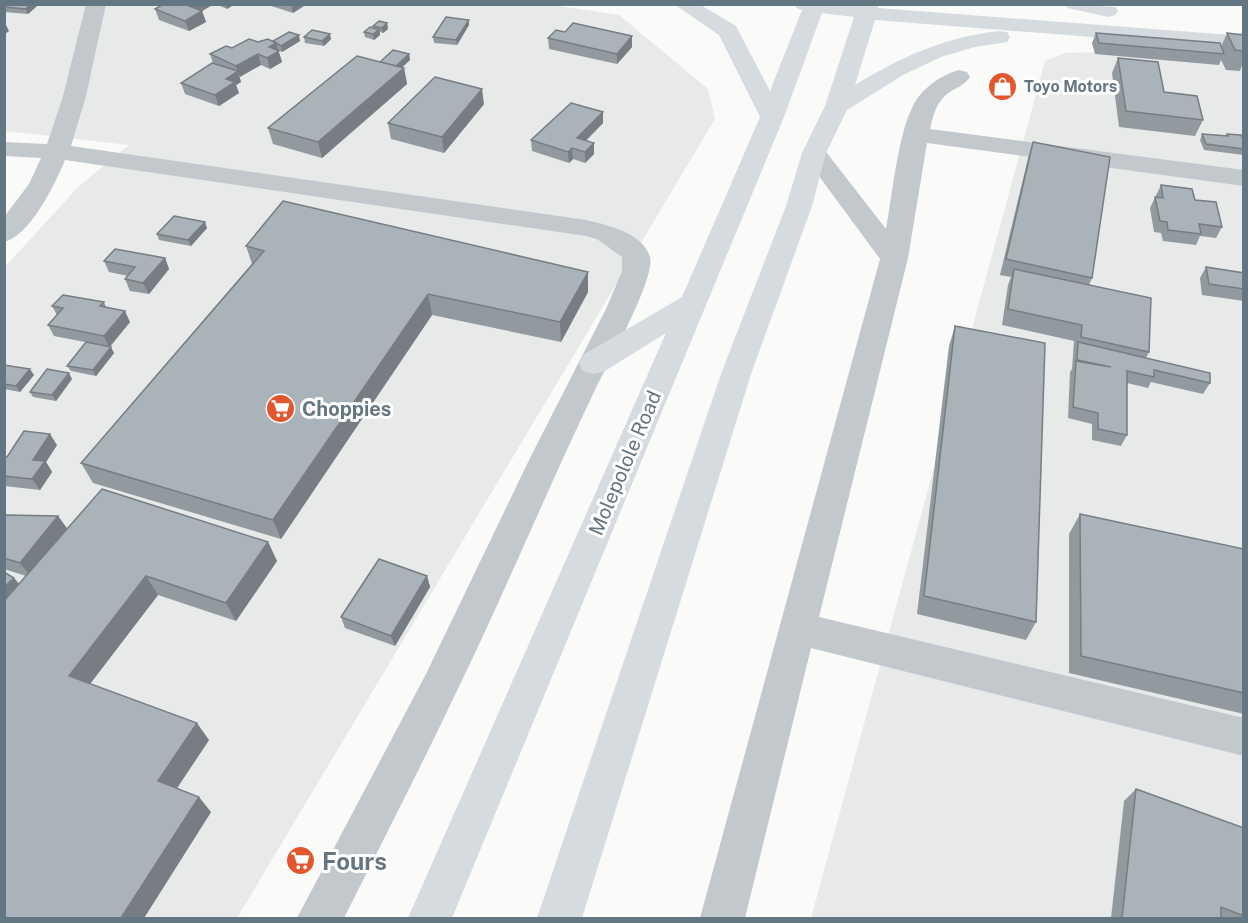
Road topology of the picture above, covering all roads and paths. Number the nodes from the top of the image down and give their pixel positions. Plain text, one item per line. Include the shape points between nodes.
1 (96, 4) edge
2 (684, 4) edge
3 (811, 5) edge
4 (1065, 5) edge
5 (869, 9) edge
6 (1131, 13) dead end
7 (1164, 16) dead end
8 (1244, 25) edge
9 (1078, 31) junction
10 (1244, 43) edge
11 (959, 77) dead end
12 (837, 106) junction
13 (772, 117) junction
14 (916, 134) junction
15 (4, 149) edge
16 (58, 152) junction
17 (814, 153) junction
18 (1244, 178) edge
19 (4, 234) edge
20 (894, 258) junction
21 (691, 304) junction
22 (594, 363) junction
23 (798, 628) junction
24 (1244, 737) edge
25 (321, 918) edge
26 (430, 918) edge
27 (559, 918) edge
28 (722, 918) edge

1 - 16 street
2 - 13 main road via 728,31
3 - 5 main road
3 - 13 main road, Molepolole Road
4 - 6 main road
5 - 9 main road
5 - 12 main road
7 - 8 main road
9 - 10 main road
9 - 12 main road via 948,45 917,57
11 - 14 street via 938,90 924,107
12 - 17 main road
13 - 21 main road, Molepolole Road
14 - 18 street
14 - 20 street
15 - 16 street
16 - 19 street via 28,209
16 - 22 street via 606,233 629,247 636,257 636,271
17 - 20 street
17 - 27 main road via 799,206 736,374
20 - 23 street
21 - 22 main road
21 - 26 main road, Molepolole Road
22 - 25 street via 440,686
23 - 24 street
23 - 28 street

